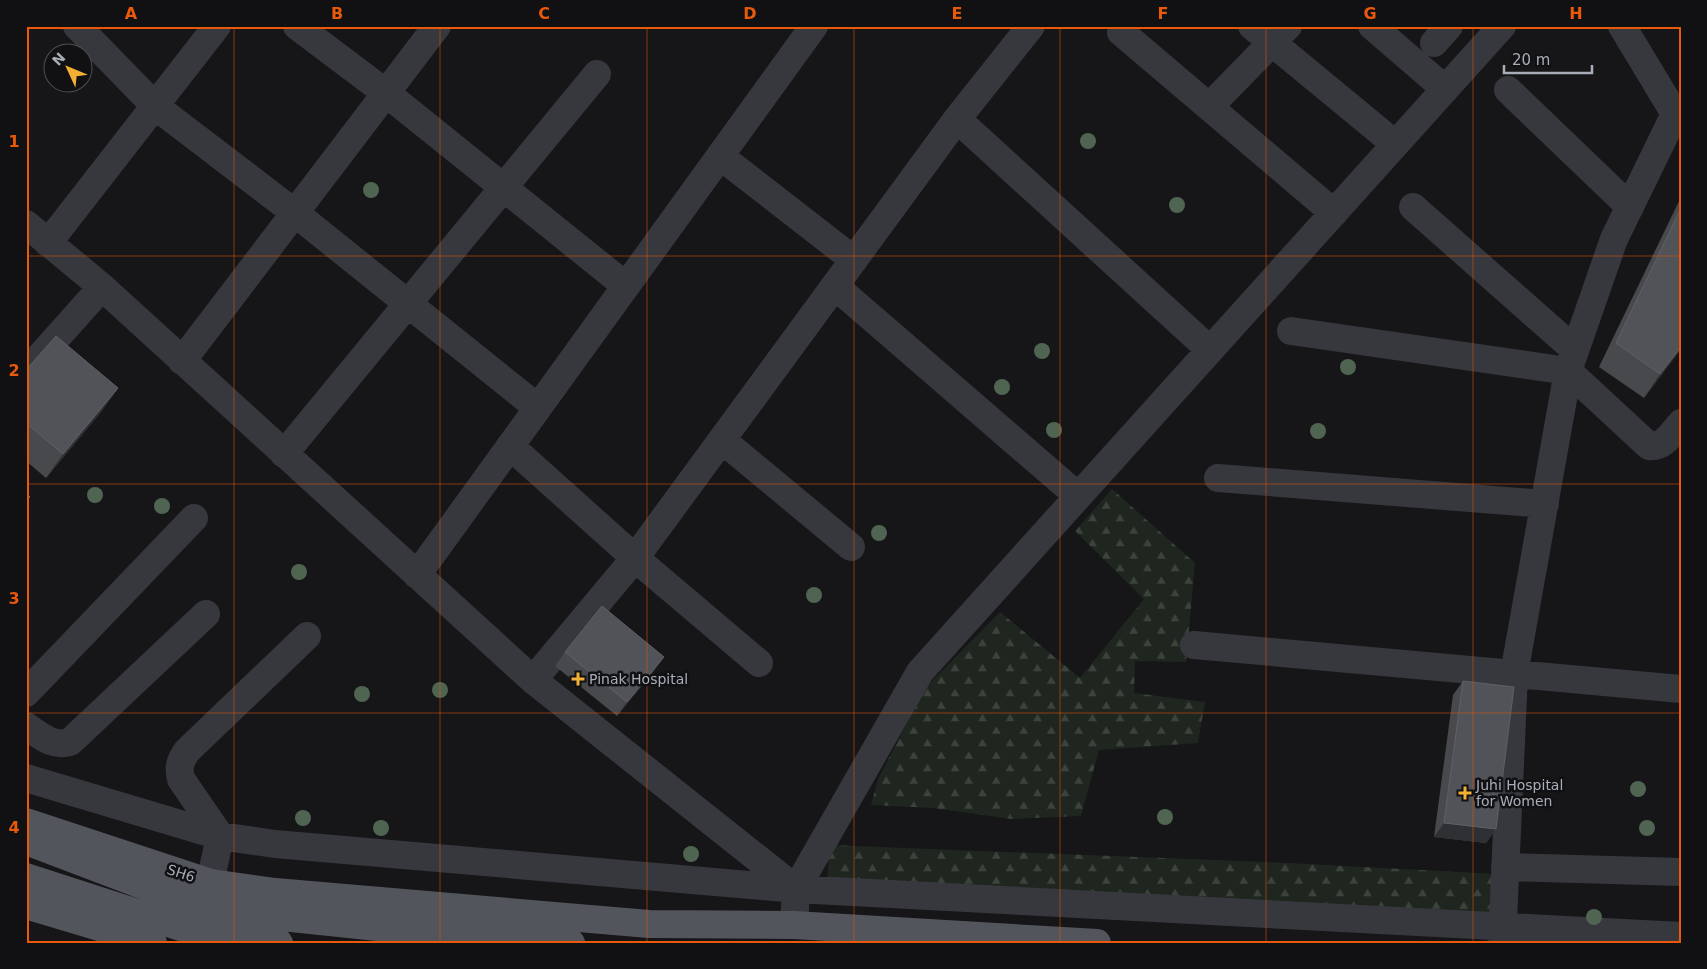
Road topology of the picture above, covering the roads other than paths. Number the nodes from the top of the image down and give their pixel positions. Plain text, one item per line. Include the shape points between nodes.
1 (77, 26) edge
2 (217, 26) edge
3 (297, 26) edge
4 (437, 26) edge
5 (814, 26) edge
6 (1031, 26) edge
7 (1372, 26) edge
8 (1502, 26) edge
9 (1622, 26) edge
10 (1121, 32) dead end
11 (1270, 32) edge
12 (597, 74) dead end
13 (1445, 89) junction
14 (1508, 90) dead end
15 (386, 93) junction
16 (155, 106) junction
17 (1209, 107) junction
18 (1678, 116) edge
19 (957, 119) junction
20 (1396, 144) junction
21 (720, 156) junction
22 (503, 188) junction
23 (1413, 207) dead end
24 (1630, 207) junction
25 (295, 213) junction
26 (1334, 213) junction
27 (26, 224) edge
28 (48, 243) junction
29 (854, 260) junction
30 (626, 286) junction
31 (835, 286) junction
32 (102, 287) junction
33 (407, 304) junction
34 (1291, 331) dead end
35 (1210, 350) junction
36 (182, 360) junction
37 (1572, 360) junction
38 (26, 372) edge
39 (538, 408) junction
40 (1681, 423) edge
41 (722, 440) junction
42 (510, 446) junction
43 (284, 454) junction
44 (1218, 478) dead end
45 (1078, 496) junction
46 (1544, 504) junction
47 (194, 518) dead end
48 (851, 547) dead end
49 (635, 558) junction
50 (417, 575) junction
51 (206, 614) dead end
52 (307, 636) dead end
53 (1194, 644) dead end
54 (759, 663) dead end
55 (1514, 674) junction
56 (533, 680) junction
57 (1681, 689) edge
58 (26, 693) edge
59 (26, 726) edge
60 (26, 778) edge
61 (26, 822) edge
62 (220, 836) junction
63 (26, 841) edge
64 (1505, 867) junction
65 (1681, 872) edge
66 (26, 877) edge
67 (796, 889) junction
68 (1081, 904) junction
69 (26, 905) edge
70 (203, 917) edge
71 (794, 925) junction
72 (648, 933) edge
73 (1503, 934) edge
74 (1681, 936) edge
75 (1079, 942) edge
76 (153, 943) edge
77 (279, 943) edge
78 (571, 943) edge

1 - 16 street
2 - 16 street
3 - 15 street
4 - 15 street
5 - 21 street
6 - 19 street
7 - 13 street
8 - 13 street
9 - 18 street
10 - 17 street
11 - 17 street
11 - 20 street
12 - 22 street
13 - 20 street
14 - 24 street
15 - 22 street
15 - 25 street
16 - 25 street
16 - 28 street
17 - 26 street
18 - 24 street
19 - 29 street
19 - 35 street
20 - 26 street
21 - 29 street
21 - 30 street
22 - 30 street
22 - 33 street
23 - 37 street
24 - 37 street via 1614,239
25 - 33 street
25 - 36 street
26 - 35 street
27 - 28 street
28 - 32 street
29 - 31 street
30 - 39 street
31 - 41 street
31 - 45 street
32 - 36 street
32 - 38 street
33 - 39 street
33 - 43 street
34 - 37 street
35 - 45 street
36 - 43 street
37 - 40 street via 1649,446 1662,444
37 - 46 street
39 - 42 street
41 - 48 street
41 - 49 street
42 - 49 street
42 - 50 street
43 - 50 street
44 - 46 street
45 - 67 street via 920,672
46 - 55 street
47 - 58 street
49 - 54 street
49 - 56 street
50 - 56 street
51 - 59 street via 70,742 60,745
52 - 62 street via 180,760 181,779
53 - 55 street
55 - 57 street
55 - 64 street
56 - 67 street
60 - 62 street
61 - 70 main road, SH6
62 - 67 street via 275,844
62 - 70 street
63 - 70 main road
64 - 65 street
64 - 73 street
66 - 70 main road
67 - 68 street
67 - 71 street
68 - 73 street
68 - 75 street
69 - 76 main road
70 - 72 main road, SH6 via 275,892
70 - 77 main road
70 - 78 main road
71 - 72 main road, SH6
71 - 75 main road, SH6
73 - 74 street

